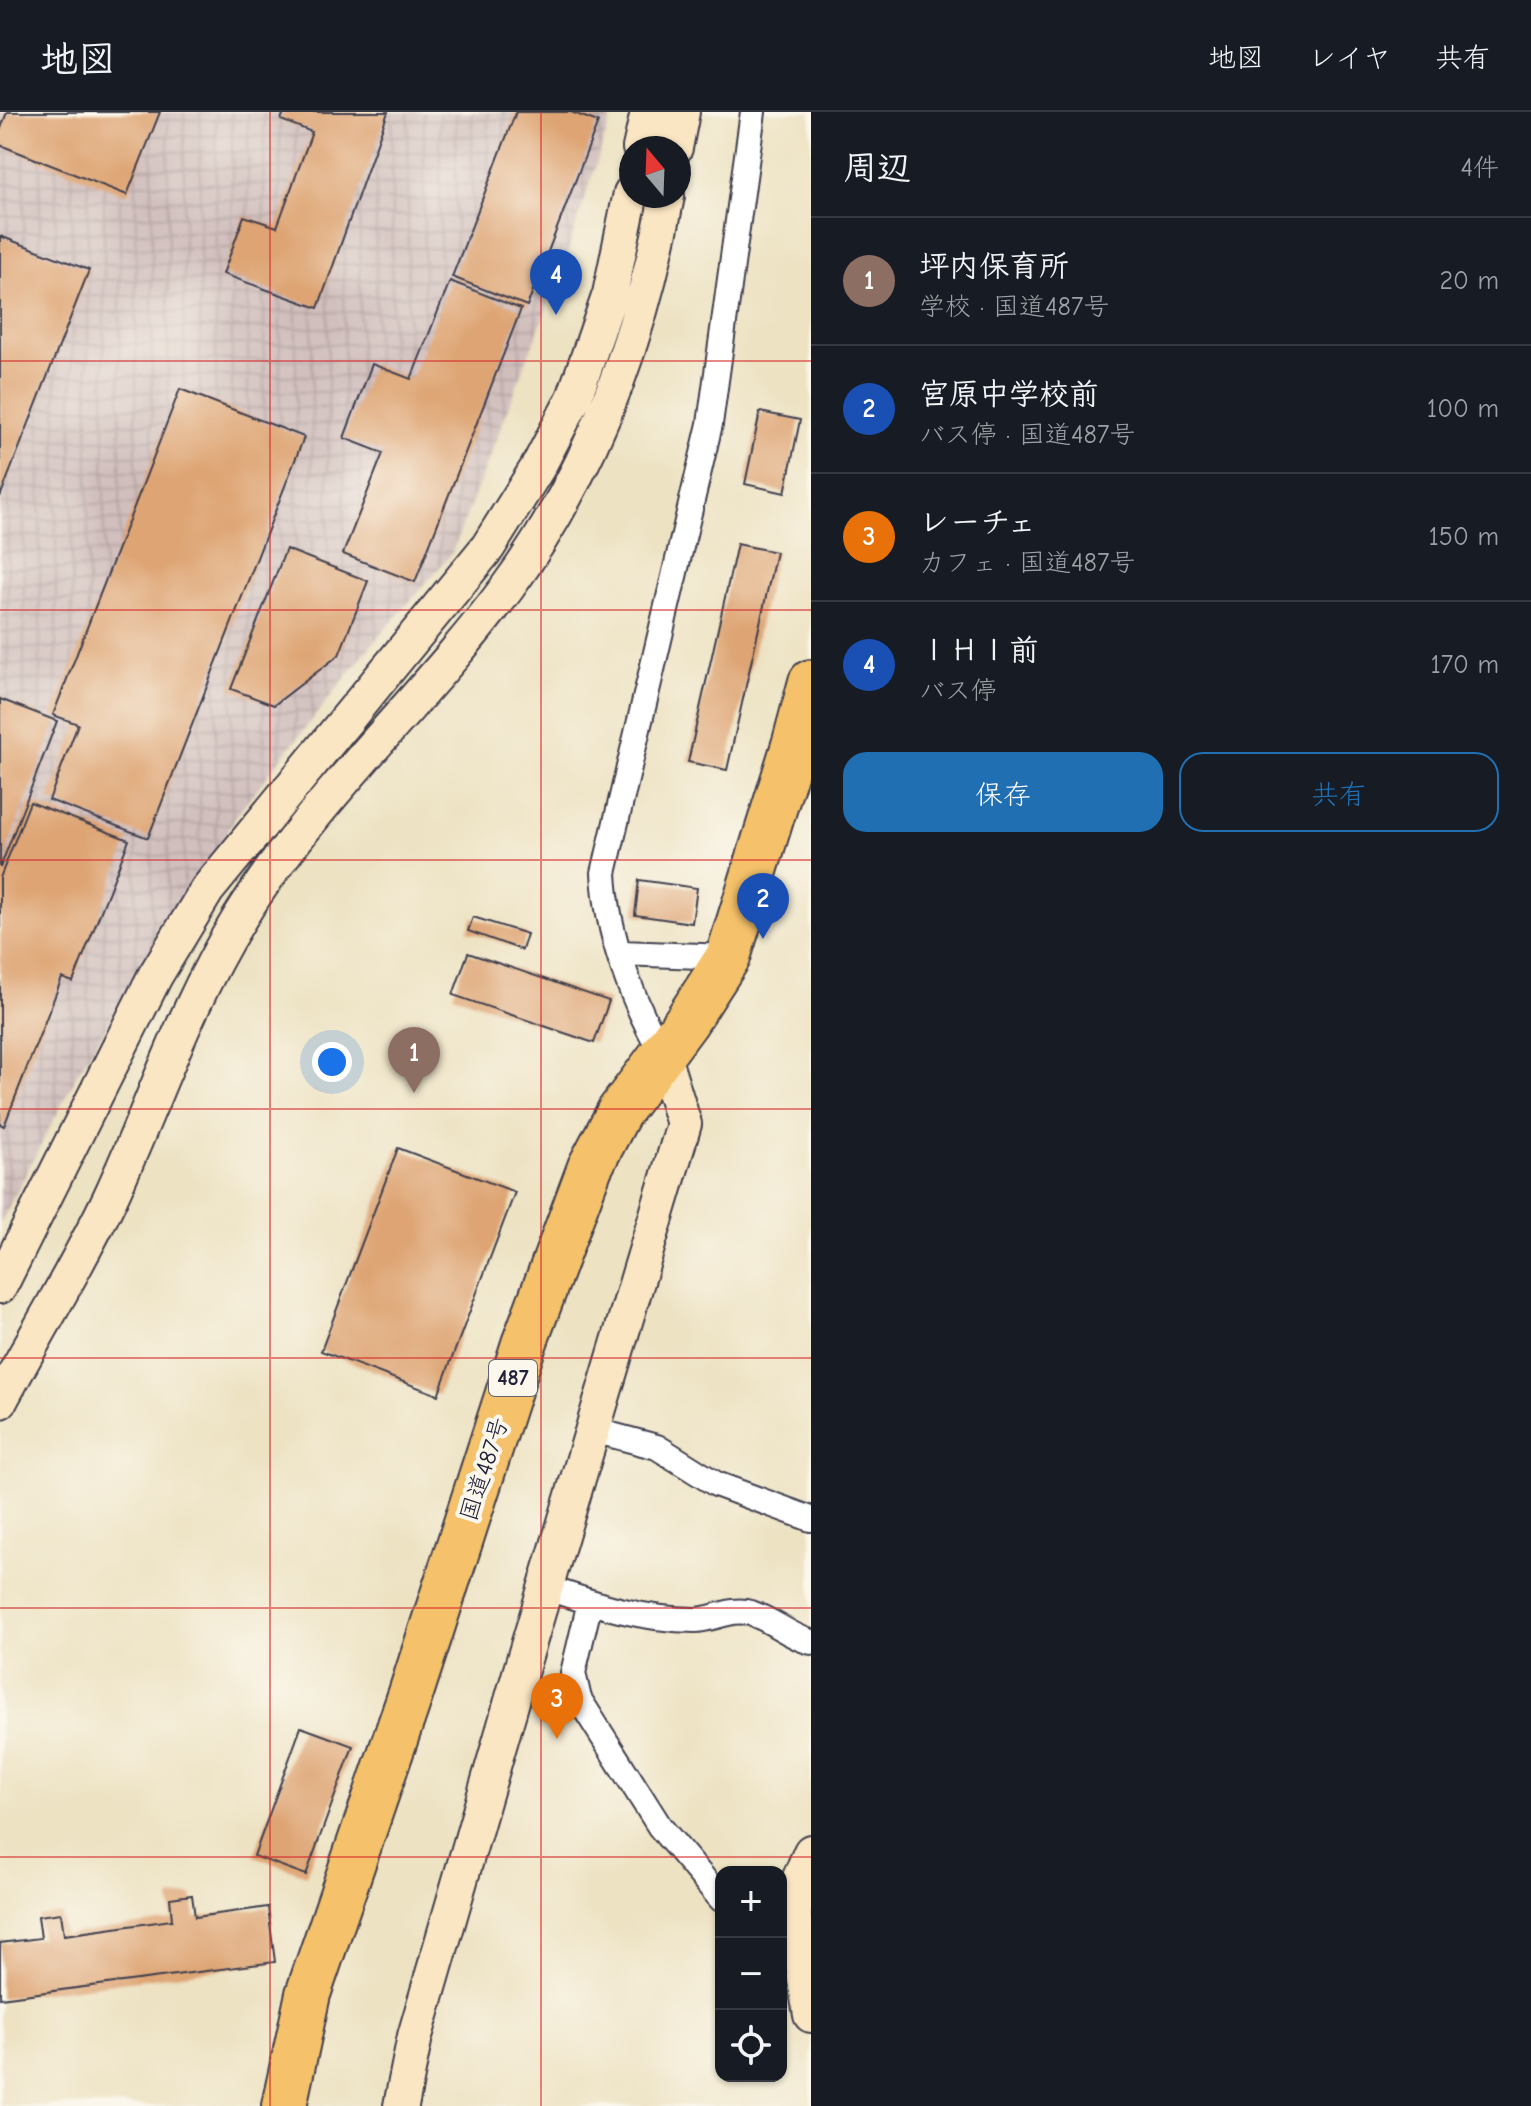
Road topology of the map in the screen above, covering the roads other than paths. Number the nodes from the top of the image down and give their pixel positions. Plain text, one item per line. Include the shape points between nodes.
1 (648, 112) edge
2 (682, 112) edge
3 (753, 112) edge
4 (643, 136) edge
5 (677, 136) edge
6 (628, 208) edge
7 (665, 208) edge
8 (811, 682) edge
9 (621, 953) junction
10 (728, 957) junction
11 (662, 1053) junction
12 (0, 1286) edge
13 (0, 1401) edge
14 (593, 1430) junction
15 (811, 1519) edge
16 (545, 1587) junction
17 (590, 1602) junction
18 (811, 1642) edge
19 (811, 1852) edge
20 (715, 1892) edge
21 (793, 1971) edge
22 (811, 2015) edge
23 (284, 2106) edge
24 (401, 2106) edge

1 - 4 street
2 - 5 street
3 - 9 street via 710,424 604,873 606,907
6 - 12 street via 610,294 574,398 538,467 488,547 207,890 155,976
7 - 13 street via 629,353 600,427 558,509 508,587 293,843 241,916 208,971 109,1200
8 - 10 highway, 国道487号 / 487
9 - 10 street
9 - 11 street via 641,1016
10 - 11 highway, 国道487号 / 487
11 - 14 street via 684,1124
11 - 23 highway, 国道487号 / 487 via 619,1112 590,1167 524,1344 308,1994
14 - 15 street via 657,1447 716,1484
14 - 16 street
16 - 17 street
16 - 24 street via 415,2036
17 - 18 street via 622,1612 698,1621 749,1612
17 - 20 street via 573,1673 579,1699 660,1827
19 - 21 street via 799,1880
21 - 22 street

